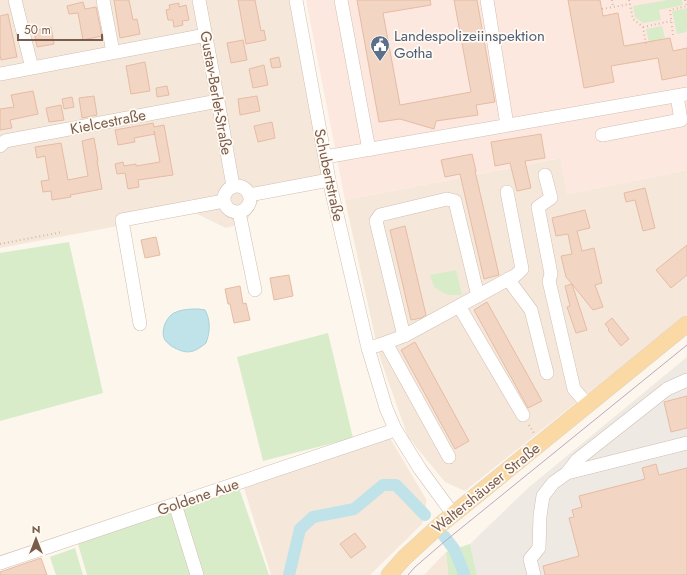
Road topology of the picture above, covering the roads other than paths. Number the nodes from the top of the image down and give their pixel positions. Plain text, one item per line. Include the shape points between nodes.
1 (15, 0) edge
2 (103, 0) edge
3 (199, 0) edge
4 (296, 0) edge
5 (341, 0) edge
6 (487, 0) edge
7 (206, 35) junction
8 (113, 52) junction
9 (32, 68) junction
10 (0, 74) edge
11 (682, 95) edge
12 (218, 101) junction
13 (507, 126) junction
14 (602, 135) dead end
15 (0, 146) edge
16 (369, 150) junction
17 (325, 157) junction
18 (545, 175) dead end
19 (329, 180) junction
20 (233, 186) junction
21 (507, 192) dead end
22 (249, 195) junction
23 (224, 201) junction
24 (239, 212) junction
25 (508, 279) junction
26 (255, 290) dead end
27 (478, 296) junction
28 (459, 306) junction
29 (140, 324) dead end
30 (687, 324) edge
31 (404, 336) junction
32 (386, 343) junction
33 (368, 348) junction
34 (547, 373) dead end
35 (687, 380) edge
36 (588, 405) junction
37 (523, 415) road end
38 (395, 429) junction
39 (687, 442) edge
40 (449, 457) dead end
41 (567, 473) junction
42 (175, 504) junction
43 (453, 514) junction
44 (0, 563) edge
45 (197, 575) edge
46 (389, 575) edge
47 (534, 575) edge

1 - 9 street
2 - 8 street
3 - 7 street, Gustav-Berlet-Straße
4 - 17 street, Schubertstraße
5 - 16 street
6 - 13 street
7 - 8 street
7 - 12 street, Gustav-Berlet-Straße
8 - 9 street
9 - 10 street
11 - 13 street
11 - 14 street via 681,120
12 - 15 street, Kielcestraße via 5,141
12 - 20 street, Gustav-Berlet-Straße
13 - 16 street
16 - 17 street
17 - 19 street, Schubertstraße
18 - 36 street via 551,198 538,207 551,274 549,281 574,389
19 - 22 street
19 - 33 street, Schubertstraße
20 - 22 street via 245,188
20 - 23 street via 226,191
21 - 25 street via 522,269
22 - 24 street via 247,207
23 - 24 street via 231,210
23 - 29 street via 122,220
24 - 26 street
25 - 27 street
25 - 34 street via 531,310
27 - 28 street
27 - 31 street via 455,201 447,199 380,215 376,221
28 - 31 street
28 - 37 street
30 - 36 main road, Waltershäuser Straße
31 - 32 street
32 - 33 street
32 - 40 street
33 - 38 street, Schubertstraße
35 - 41 street via 667,389 577,460
36 - 43 main road, Waltershäuser Straße
38 - 42 street, Goldene Aue
38 - 43 street, Schubertstraße
39 - 41 street
41 - 47 street via 553,483 544,496 540,516 539,548 530,560
42 - 44 street, Goldene Aue
42 - 45 street
43 - 46 main road, Waltershäuser Straße

